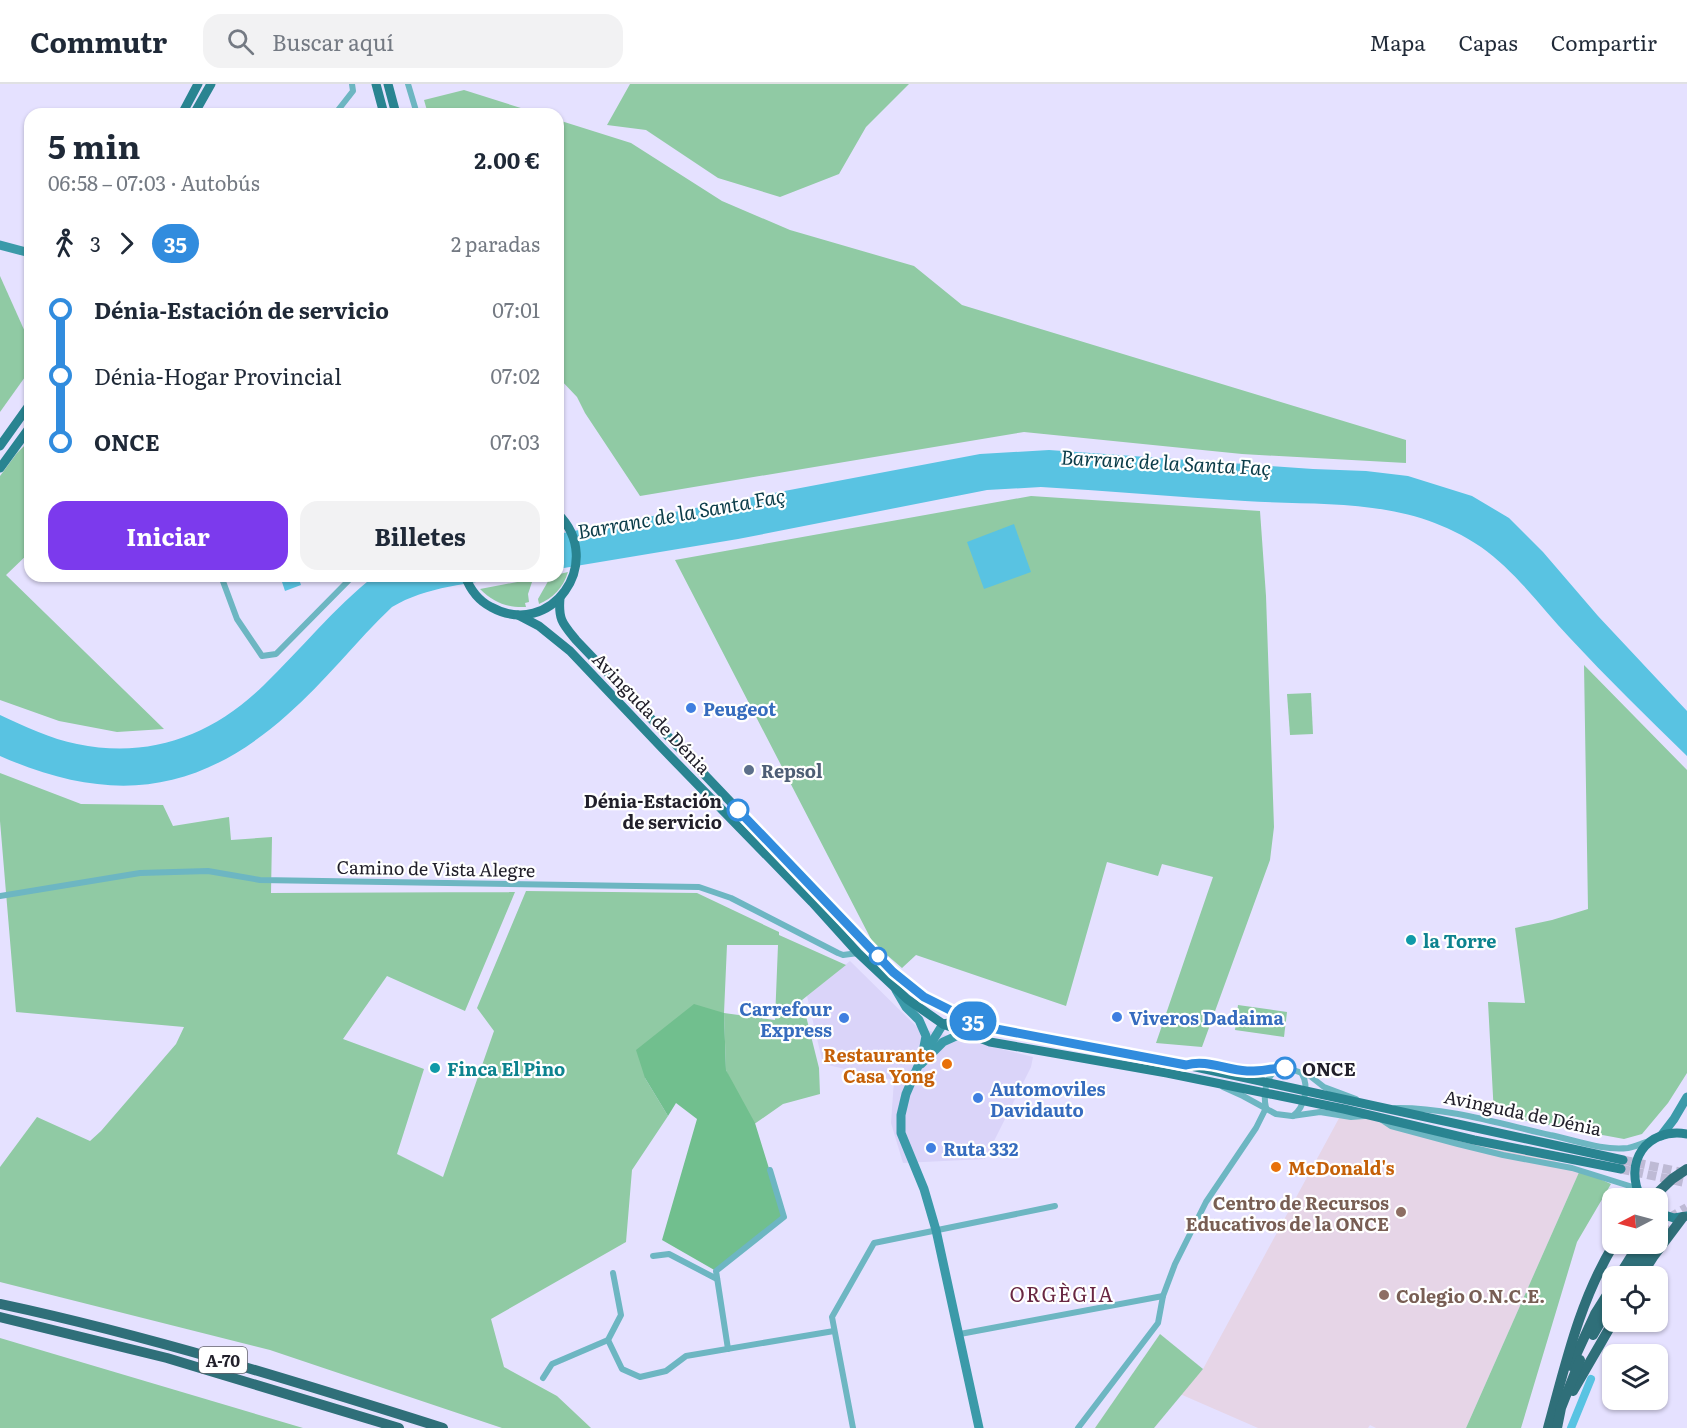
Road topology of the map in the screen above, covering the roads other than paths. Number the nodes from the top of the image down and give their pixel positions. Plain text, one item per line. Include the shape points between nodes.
1 (198, 84) edge
2 (211, 84) edge
3 (352, 84) edge
4 (376, 84) edge
5 (388, 84) edge
6 (408, 84) edge
7 (185, 108) edge
8 (197, 108) edge
9 (340, 108) edge
10 (382, 108) edge
11 (394, 108) edge
12 (415, 108) edge
13 (0, 244) edge
14 (24, 251) edge
15 (24, 412) edge
16 (24, 435) edge
17 (0, 446) edge
18 (0, 468) edge
19 (564, 521) edge
20 (223, 582) edge
21 (347, 582) edge
22 (468, 582) edge
23 (560, 598) junction
24 (518, 615) junction
25 (0, 896) edge
26 (858, 953) junction
27 (896, 990) junction
28 (943, 1023) junction
29 (963, 1033) junction
30 (1027, 1034) junction
31 (922, 1057) junction
32 (1186, 1065) junction
33 (918, 1068) junction
34 (1282, 1068) junction
35 (1300, 1072) junction
36 (1215, 1082) junction
37 (1267, 1083) junction
38 (1305, 1091) junction
39 (1264, 1093) junction
40 (1687, 1097) edge
41 (1303, 1101) junction
42 (1364, 1103) junction
43 (1266, 1108) junction
44 (1384, 1108) junction
45 (1292, 1116) junction
46 (1375, 1117) junction
47 (1687, 1134) edge
48 (1657, 1138) junction
49 (1687, 1169) edge
50 (770, 1170) dead end
51 (1620, 1188) edge
52 (1638, 1188) edge
53 (1663, 1188) edge
54 (1055, 1206) dead end
55 (1668, 1216) edge
56 (1685, 1216) edge
57 (936, 1230) junction
58 (1608, 1254) edge
59 (652, 1256) dead end
60 (1647, 1266) edge
61 (614, 1273) dead end
62 (717, 1279) junction
63 (1163, 1296) junction
64 (1602, 1303) edge
65 (0, 1304) edge
66 (0, 1317) edge
67 (1602, 1318) edge
68 (834, 1331) junction
69 (1607, 1332) edge
70 (960, 1334) junction
71 (608, 1340) junction
72 (728, 1349) junction
73 (543, 1378) dead end
74 (1553, 1427) edge
75 (399, 1428) edge
76 (443, 1428) edge
77 (853, 1428) edge
78 (979, 1428) edge
79 (1078, 1428) edge

1 - 7 main road
2 - 8 main road
3 - 9 street via 353,91
4 - 10 main road
5 - 11 main road
6 - 12 street
13 - 14 main road
15 - 17 main road
16 - 18 main road
19 - 23 main road via 577,552 575,572
20 - 21 street via 237,619 262,656 276,654
22 - 24 main road, Avinguda de Dénia via 489,606
23 - 24 main road via 543,610
23 - 30 main road, Avinguda de Dénia via 561,622 576,640 893,972 924,997 966,1018 996,1029
24 - 26 main road, Avinguda de Dénia via 570,651
25 - 26 street, Camino de Vista Alegre via 140,873 208,871 260,880 699,887 731,898 843,955
26 - 27 main road, Avinguda de Dénia
27 - 28 main road, Avinguda de Dénia
27 - 31 main road via 924,1028 926,1043
28 - 29 main road, Avinguda de Dénia
28 - 30 main road via 955,1022 1012,1038
28 - 31 main road
29 - 33 main road via 942,1042
29 - 36 main road, Avinguda de Dénia via 1035,1052 1078,1056
30 - 32 main road, Avinguda de Dénia
31 - 33 main road
32 - 34 street, Avinguda de Dénia via 1202,1062 1252,1071
32 - 37 main road, Avinguda de Dénia
33 - 57 main road via 906,1094 901,1133
34 - 35 street, Avinguda de Dénia
34 - 37 street via 1274,1071
35 - 38 street
35 - 42 street, Avinguda de Dénia via 1324,1087
36 - 39 main road, Avinguda de Dénia
36 - 43 street, Avinguda de Dénia
37 - 38 main road, Avinguda de Dénia
37 - 39 street
38 - 41 street
38 - 42 main road, Avinguda de Dénia
39 - 41 main road, Avinguda de Dénia
39 - 43 street
40 - 48 main road
41 - 45 street
41 - 46 main road, Avinguda de Dénia
42 - 44 main road, Avinguda de Dénia
43 - 45 street, Avinguda de Dénia
43 - 63 street via 1206,1202
44 - 46 main road, Avinguda de Dénia via 1622,1164 1474,1140
44 - 48 street, Avinguda de Dénia via 1413,1107 1618,1148
45 - 46 street, Avinguda de Dénia via 1320,1112
46 - 51 street, Avinguda de Dénia via 1391,1126 1503,1155 1572,1168
47 - 48 main road via 1670,1133
48 - 52 main road via 1642,1150 1635,1165
49 - 53 highway, bridge
50 - 62 street via 784,1217 716,1271
54 - 57 street
55 - 56 main road
56 - 60 highway
57 - 68 street via 874,1243 832,1317
57 - 70 main road
58 - 74 highway via 1578,1319
59 - 62 street via 669,1254
61 - 71 street via 621,1315
62 - 72 street
63 - 70 street
63 - 79 street via 1158,1323
64 - 74 highway via 1578,1348
65 - 76 highway, A-70 via 199,1353
66 - 75 highway, A-70 via 167,1358
67 - 74 highway
68 - 72 street
68 - 77 street
69 - 74 highway
70 - 78 main road
71 - 72 street via 622,1370 640,1377 666,1371 686,1356
71 - 73 street via 552,1364

